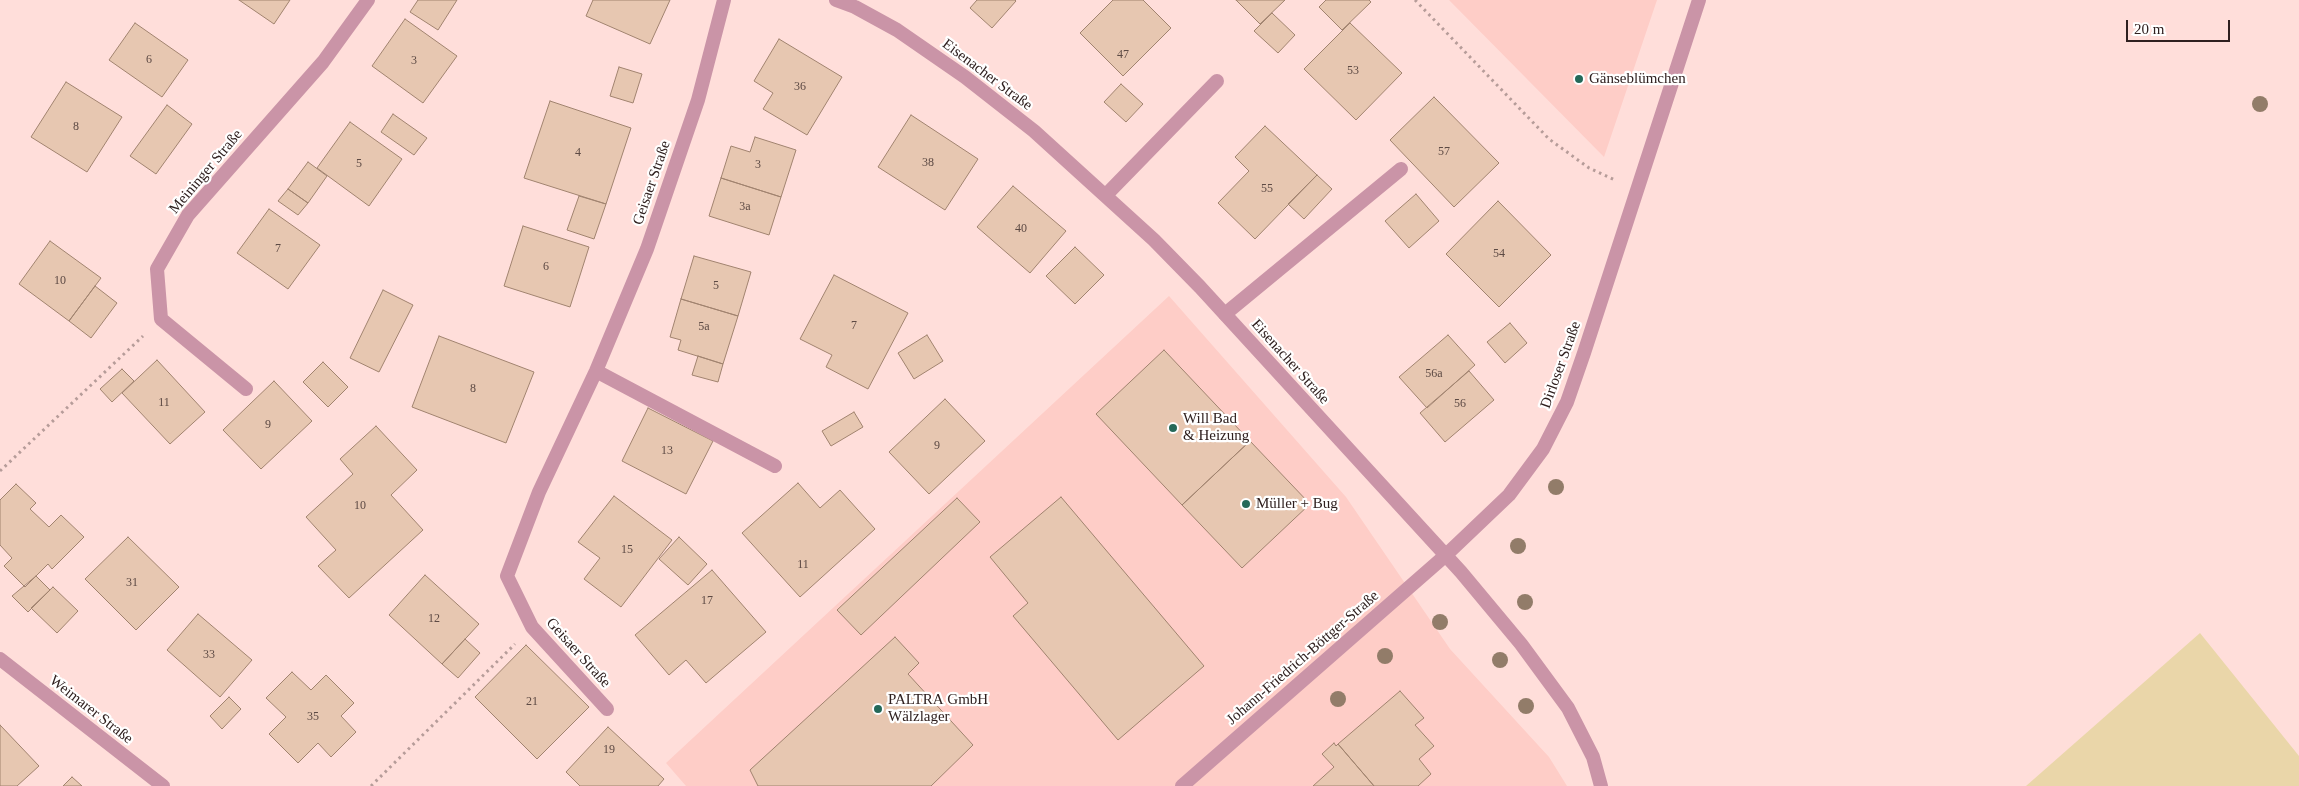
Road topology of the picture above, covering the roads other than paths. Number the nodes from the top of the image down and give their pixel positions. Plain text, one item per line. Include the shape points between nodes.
1 (368, 0) edge
2 (724, 0) edge
3 (836, 0) edge
4 (1699, 0) edge
5 (1217, 81) dead end
6 (1401, 169) dead end
7 (1106, 195) junction
8 (1225, 314) junction
9 (596, 371) junction
10 (246, 389) dead end
11 (775, 466) dead end
12 (1446, 555) junction
13 (0, 660) edge
14 (607, 709) dead end
15 (163, 786) edge
16 (1182, 786) edge
17 (1601, 786) edge

1 - 10 street, Meininger Straße via 323,62 188,215 157,269 161,319
2 - 9 street, Geisaer Straße via 698,100 647,249
3 - 7 street, Eisenacher Straße via 896,30 965,77 1034,131
4 - 12 street, Dirloser Straße via 1567,402 1543,449 1509,495
5 - 7 street
6 - 8 street
7 - 8 street, Eisenacher Straße
8 - 12 street, Eisenacher Straße
9 - 11 street
9 - 14 street, Geisaer Straße via 539,492 507,576 532,627
12 - 16 street, Johann-Friedrich-Böttger-Straße
12 - 17 street via 1521,644 1568,708 1593,757
13 - 15 street, Weimarer Straße

